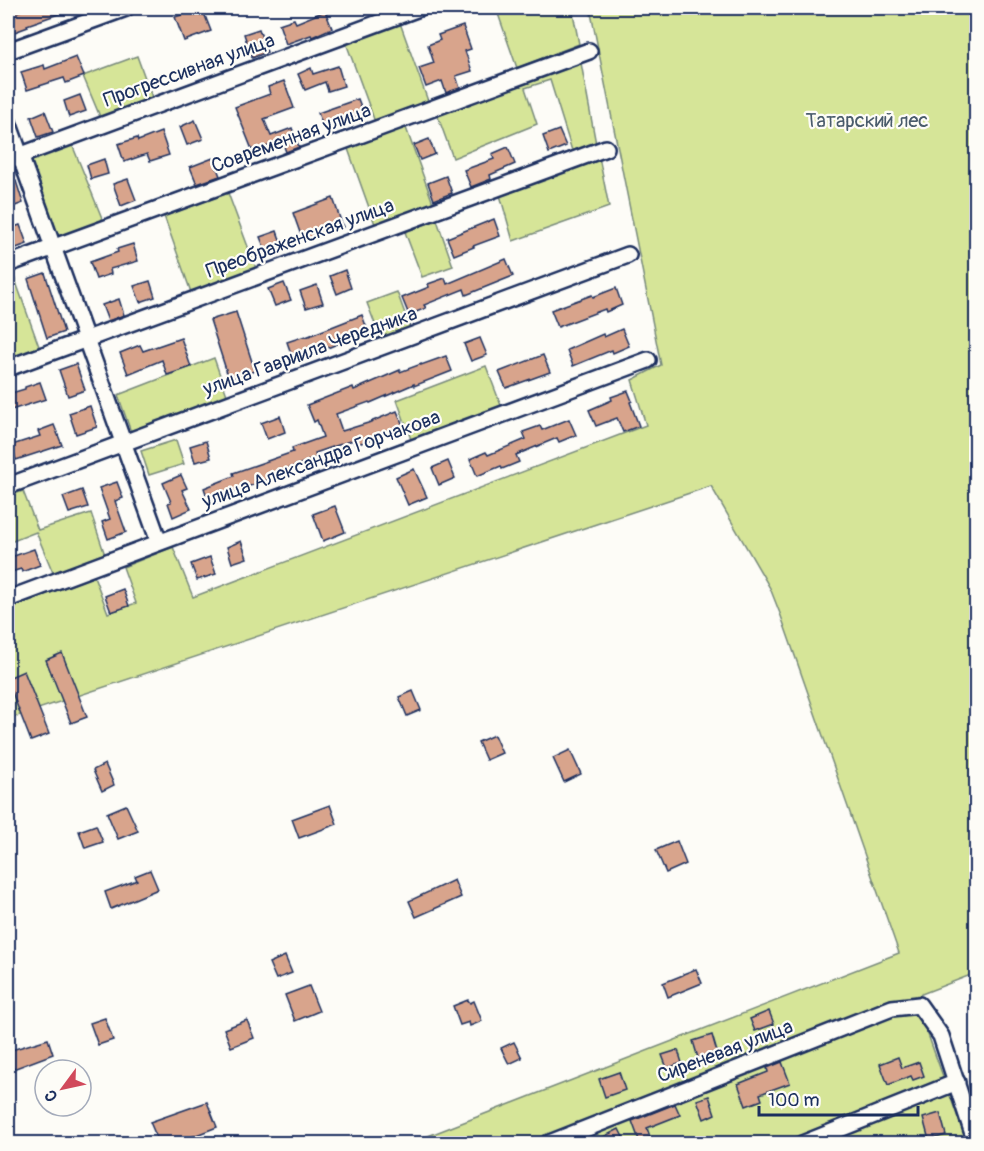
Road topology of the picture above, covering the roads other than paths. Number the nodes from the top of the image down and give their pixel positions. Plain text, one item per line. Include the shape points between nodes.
1 (126, 8) edge
2 (419, 8) edge
3 (8, 51) edge
4 (589, 51) dead end
5 (8, 122) edge
6 (606, 148) dead end
7 (14, 158) edge
8 (52, 248) junction
9 (628, 255) dead end
10 (8, 264) edge
11 (86, 338) junction
12 (648, 360) dead end
13 (8, 368) edge
14 (123, 443) junction
15 (8, 486) edge
16 (159, 542) junction
17 (8, 599) edge
18 (957, 1082) junction
19 (547, 1143) edge
20 (802, 1143) edge
21 (976, 1143) edge

1 - 3 street
2 - 7 street, Прогрессивная улица
4 - 8 street, Современная улица
5 - 7 street
6 - 11 street, Преображенская улица
7 - 8 street
8 - 10 street, Современная улица
8 - 11 street
9 - 14 street, улица Гавриила Чередника
11 - 13 street, Преображенская улица
11 - 14 street
12 - 16 street, улица Александра Горчакова
14 - 15 street, улица Гавриила Чередника
14 - 16 street
16 - 17 street, улица Александра Горчакова
18 - 19 street, Сиреневая улица via 941,1036 919,1005 892,1008
18 - 20 street
18 - 21 street

